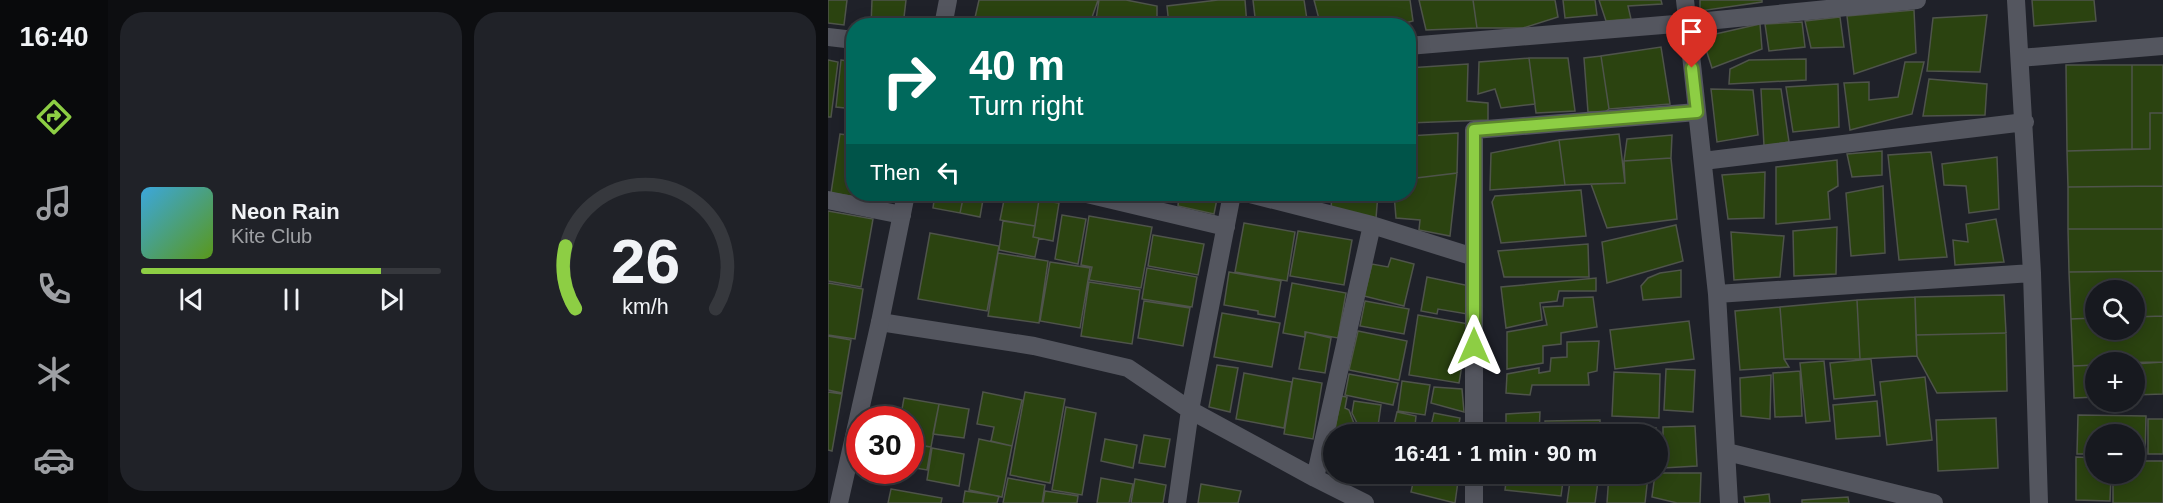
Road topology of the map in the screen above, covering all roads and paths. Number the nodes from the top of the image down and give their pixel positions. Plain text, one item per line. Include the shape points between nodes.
1 (948, 0) edge
2 (1684, 0) edge
3 (1917, 0) edge
4 (2016, 0) edge
5 (945, 18) edge
6 (1687, 23) junction
7 (828, 37) edge
8 (846, 39) edge
9 (1416, 45) edge
10 (2163, 46) edge
11 (2020, 58) junction
12 (1697, 112) junction
13 (2025, 122) junction
14 (1702, 161) junction
15 (828, 200) edge
16 (905, 201) edge
17 (1116, 201) edge
18 (1231, 201) edge
19 (1278, 201) edge
20 (902, 215) junction
21 (1372, 225) junction
22 (1226, 227) junction
23 (1474, 257) junction
24 (2032, 273) junction
25 (1717, 294) junction
26 (880, 322) junction
27 (1190, 410) junction
28 (1474, 424) edge
29 (1727, 452) junction
30 (1315, 478) junction
31 (1474, 484) edge
32 (839, 503) edge
33 (1177, 503) edge
34 (1365, 503) edge
35 (1474, 503) edge
36 (1729, 503) edge
37 (1934, 503) edge
38 (2039, 503) edge

1 - 5 street
2 - 6 street
3 - 6 street
4 - 11 street
6 - 9 street
6 - 12 street
7 - 8 street
10 - 11 street
11 - 13 street
12 - 14 street
12 - 23 street via 1474,130
13 - 14 street
13 - 24 street
14 - 25 street
15 - 20 street
16 - 20 street
17 - 22 street
18 - 22 street
19 - 21 street
20 - 26 street
21 - 23 street
21 - 30 street
22 - 27 street
23 - 28 street
24 - 25 street
24 - 38 street
25 - 29 street
26 - 27 street via 1034,346 1128,368
26 - 32 street
27 - 30 street
27 - 33 street
29 - 36 street
29 - 37 street
30 - 34 street
31 - 35 street

